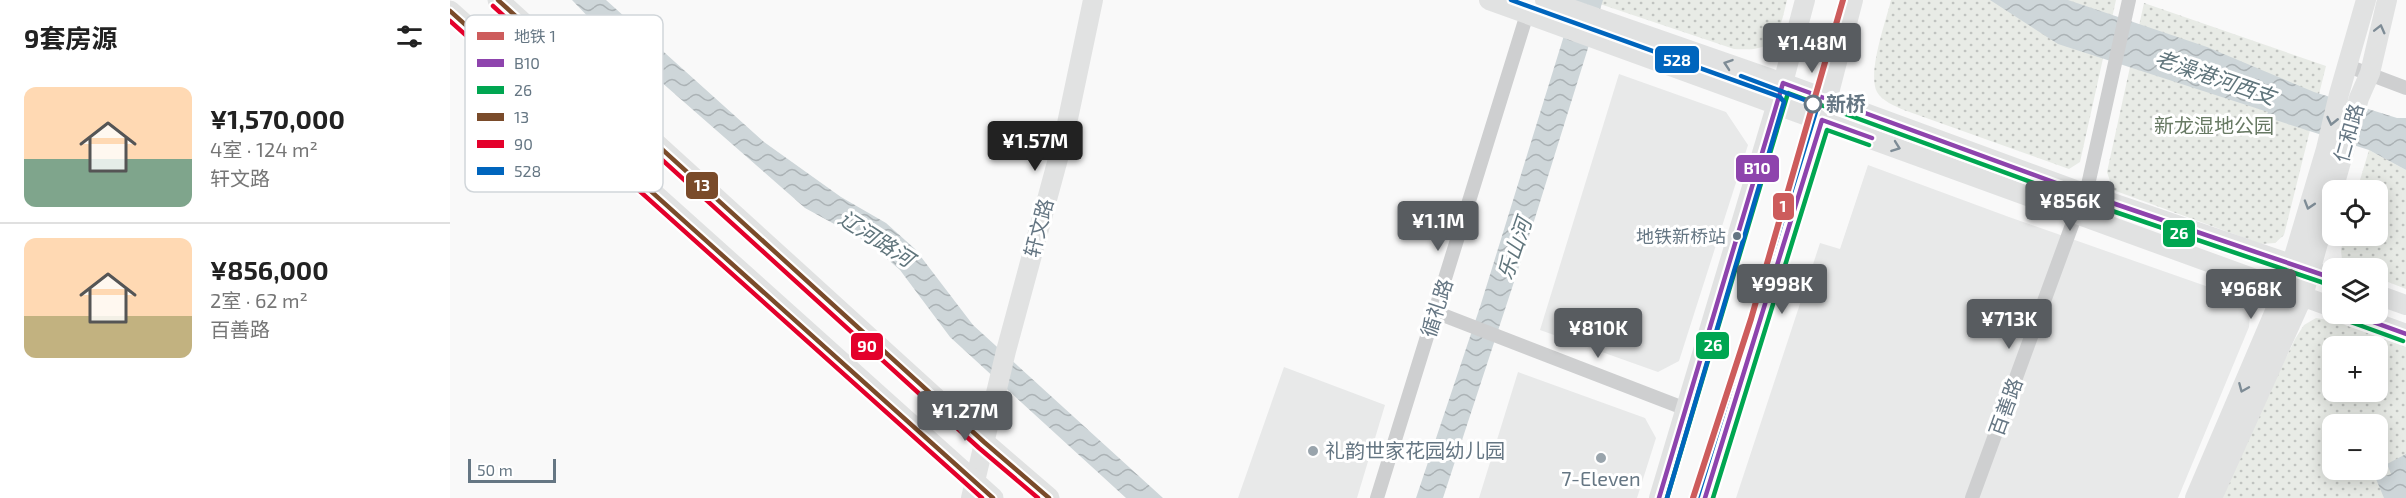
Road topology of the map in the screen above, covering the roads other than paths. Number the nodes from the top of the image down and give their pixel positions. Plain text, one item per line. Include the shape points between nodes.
1 (498, 0) edge
2 (1093, 0) edge
3 (1489, 0) edge
4 (1545, 0) edge
5 (1805, 0) edge
6 (1853, 0) edge
7 (2366, 0) edge
8 (2387, 0) edge
9 (2129, 4) edge
10 (450, 11) edge
11 (1527, 14) junction
12 (514, 15) edge
13 (1572, 20) junction
14 (465, 25) edge
15 (1614, 34) junction
16 (2348, 66) junction
17 (2370, 73) junction
18 (1784, 83) junction
19 (2406, 88) edge
20 (1827, 100) junction
21 (1777, 104) junction
22 (1822, 120) junction
23 (663, 150) edge
24 (2334, 153) junction
25 (648, 192) edge
26 (2086, 194) junction
27 (2076, 214) junction
28 (2300, 267) junction
29 (2322, 275) edge
30 (2284, 290) junction
31 (2303, 296) junction
32 (2388, 299) edge
33 (2322, 303) edge
34 (2406, 305) edge
35 (1435, 312) junction
36 (2378, 324) edge
37 (2406, 334) edge
38 (1686, 409) junction
39 (984, 442) junction
40 (973, 490) edge
41 (993, 498) edge
42 (1049, 498) edge
43 (1377, 498) edge
44 (1659, 498) edge
45 (1705, 498) edge
46 (1972, 498) edge
47 (2195, 498) edge
48 (2212, 498) edge

1 - 12 main road
2 - 39 street, 轩文路 via 1065,133
3 - 11 street
4 - 13 street
5 - 18 street
6 - 20 street
7 - 16 street, 仁和路
17 -> 8 street, 仁和路
9 - 26 street
10 - 14 main road
11 - 13 street
11 - 35 street, 循礼路
13 - 15 street
18 -> 15 street
15 - 21 street via 1666,65
16 - 17 street
16 -> 24 street, 仁和路 via 2339,94
17 - 19 street
17 - 24 street, 仁和路
18 - 20 street
18 - 21 street
20 - 22 street
20 - 26 street
21 - 22 street
21 - 38 street
22 -> 27 street
22 - 45 street
23 - 39 main road
24 - 28 street, 仁和路
25 - 40 main road
26 - 28 street
27 - 30 street
27 - 46 street, 百善路
28 - 29 street
28 - 30 street, 仁和路
28 - 31 street, 仁和路
30 - 31 street
30 -> 47 street, 仁和路
31 - 33 street
31 - 48 street, 仁和路
32 - 34 street
35 - 38 street
35 - 43 street, 循礼路
36 - 37 street
38 - 44 street
39 - 40 street
39 - 42 main road
40 - 41 main road

